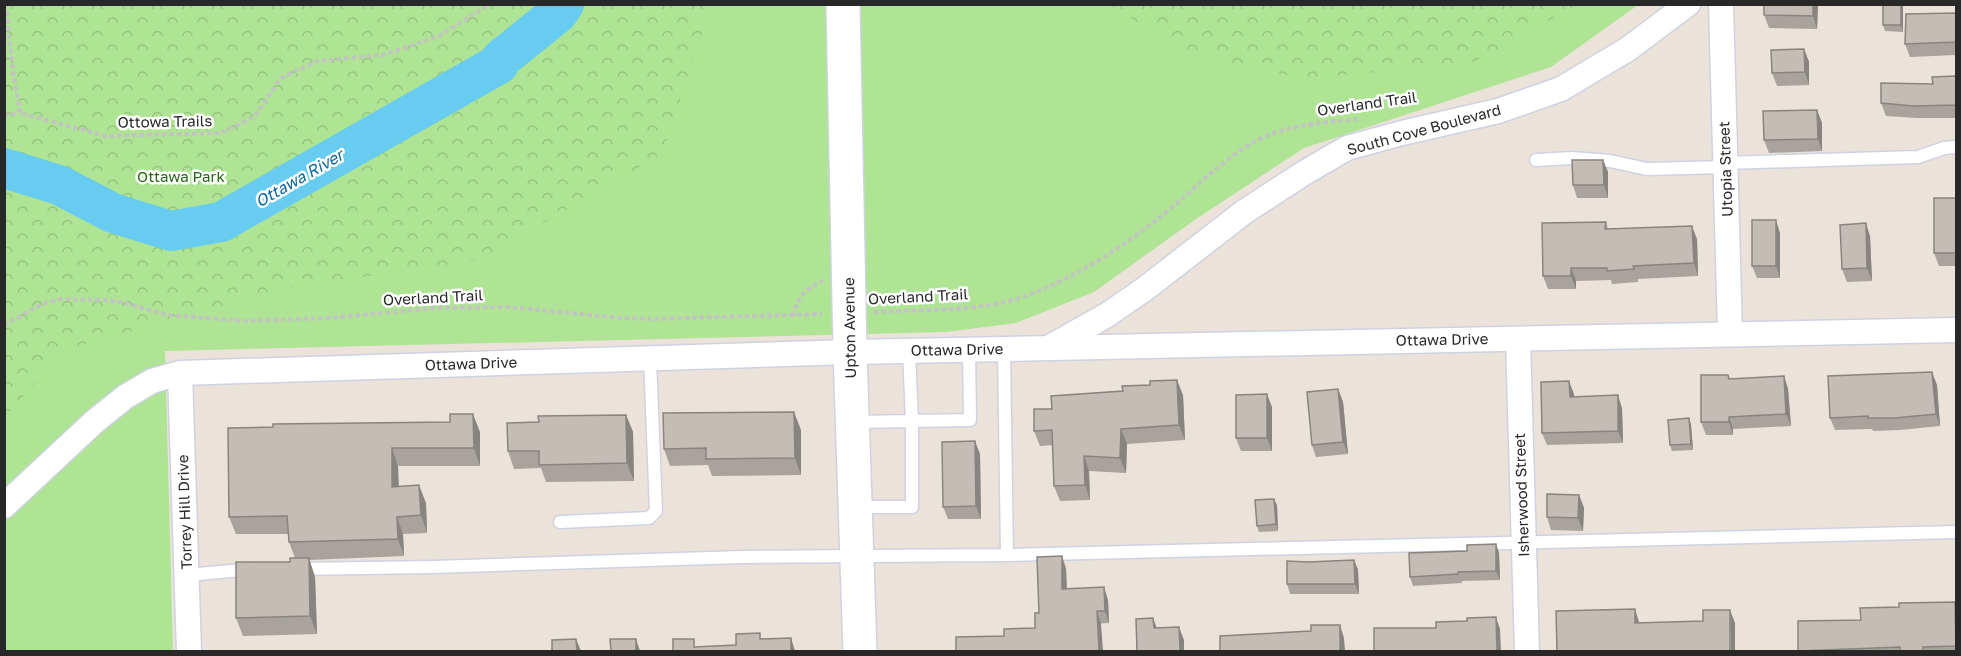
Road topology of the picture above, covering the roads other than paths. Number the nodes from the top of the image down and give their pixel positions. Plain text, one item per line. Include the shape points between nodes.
1 (843, 4) edge
2 (1688, 4) edge
3 (1721, 4) edge
4 (1956, 147) edge
5 (1536, 160) dead end
6 (1726, 165) junction
7 (1956, 330) edge
8 (1730, 334) junction
9 (1518, 339) junction
10 (1004, 349) junction
11 (1047, 349) junction
12 (969, 350) junction
13 (909, 351) junction
14 (850, 352) junction
15 (650, 358) junction
16 (180, 373) junction
17 (912, 421) junction
18 (852, 422) junction
19 (4, 506) edge
20 (855, 507) junction
21 (560, 522) dead end
22 (1956, 532) edge
23 (1524, 542) junction
24 (857, 555) junction
25 (1007, 555) junction
26 (260, 569) edge
27 (283, 569) edge
28 (187, 575) junction
29 (189, 651) edge
30 (860, 651) edge
31 (1527, 651) edge

1 - 14 street, Upton Avenue
2 - 11 street, South Cove Boulevard via 1628,49 1561,88 1498,111 1347,148 1244,212 1107,315
3 - 6 street, Utopia Street
4 - 6 lane via 1918,157
5 - 6 lane via 1610,161 1647,169
6 - 8 street, Utopia Street
7 - 8 street, Ottawa Drive
8 - 9 street, Ottawa Drive
9 - 11 street, Ottawa Drive
9 - 23 street, Isherwood Street
10 - 11 street, Ottawa Drive
10 - 12 street, Ottawa Drive
10 - 25 lane
12 - 13 street, Ottawa Drive
12 - 17 lane via 970,420
13 - 14 street, Ottawa Drive
13 - 17 lane
14 - 15 street, Ottawa Drive
14 - 18 street, Upton Avenue
15 - 16 street, Ottawa Drive
15 - 21 lane via 656,511 649,518
16 - 19 street, Ottawa Drive via 152,381 125,397
16 - 28 street, Torrey Hill Drive
17 - 18 lane
17 - 20 lane via 912,507
18 - 20 street, Upton Avenue
20 - 24 street, Upton Avenue
22 - 23 lane
23 - 25 lane
23 - 31 street, Isherwood Street
24 - 25 lane
24 - 27 lane
24 - 30 street, Upton Avenue
26 - 28 lane
28 - 29 street, Torrey Hill Drive

